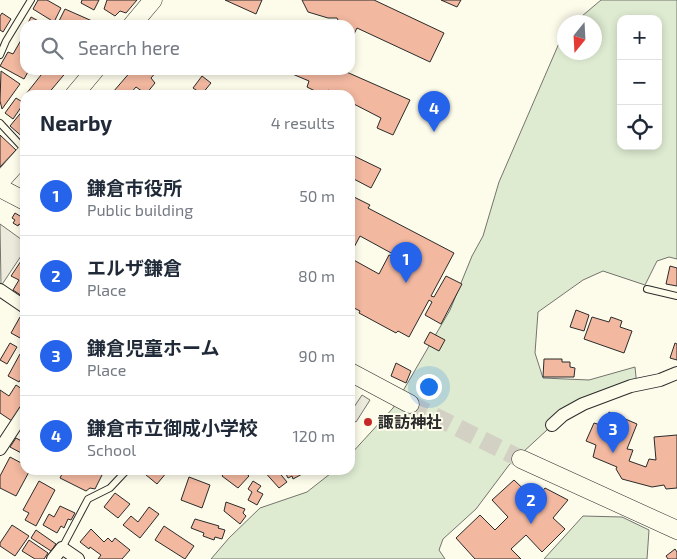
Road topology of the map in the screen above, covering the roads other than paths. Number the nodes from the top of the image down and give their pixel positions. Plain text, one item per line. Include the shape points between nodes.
1 (31, 0) edge
2 (153, 0) edge
3 (136, 20) edge
4 (0, 55) edge
5 (91, 75) edge
6 (78, 90) edge
7 (0, 123) edge
8 (20, 145) edge
9 (20, 160) edge
10 (0, 182) edge
11 (0, 188) edge
12 (20, 198) edge
13 (647, 289) dead end
14 (0, 290) edge
15 (677, 296) edge
16 (20, 304) edge
17 (677, 374) edge
18 (355, 375) edge
19 (410, 404) tunnel mouth
20 (20, 418) edge
21 (0, 424) edge
22 (552, 425) dead end
23 (11, 432) junction
24 (0, 449) edge
25 (521, 458) tunnel mouth
26 (122, 475) edge
27 (677, 530) edge
28 (62, 548) junction
29 (53, 559) edge
30 (78, 559) edge

1 - 4 lane
2 - 3 street
5 - 6 street
7 - 8 lane
9 - 10 street
11 - 12 street
13 - 15 lane
14 - 16 street
17 - 22 street via 631,386 583,404
18 - 19 street
20 - 23 street
21 - 23 street
23 - 24 street
25 - 27 street
26 - 28 lane via 110,488 88,499
28 - 29 street
28 - 30 street

